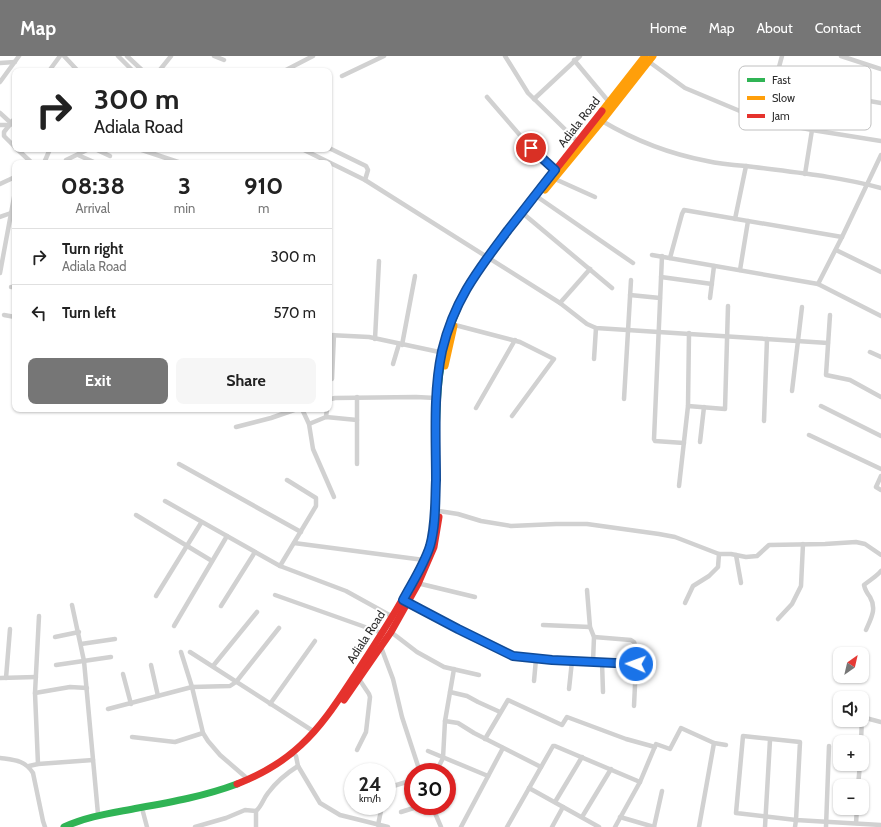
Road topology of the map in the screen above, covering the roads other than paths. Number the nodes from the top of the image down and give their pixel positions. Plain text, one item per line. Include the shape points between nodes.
1 (19, 56) edge
2 (60, 56) edge
3 (64, 56) edge
4 (118, 56) edge
5 (127, 56) edge
6 (171, 56) edge
7 (214, 56) edge
8 (312, 56) edge
9 (384, 56) edge
10 (505, 56) edge
11 (580, 56) edge
12 (782, 56) edge
13 (843, 56) edge
14 (649, 58) edge
15 (224, 60) dead end
16 (574, 60) junction
17 (15, 62) junction
18 (0, 63) edge
19 (779, 66) edge
20 (51, 68) edge
21 (75, 68) edge
22 (130, 68) edge
23 (140, 68) edge
24 (161, 68) edge
25 (290, 68) edge
26 (881, 69) edge
27 (342, 76) dead end
28 (0, 82) edge
29 (487, 97) dead end
30 (534, 99) junction
31 (871, 101) edge
32 (609, 102) junction
33 (881, 103) edge
34 (739, 111) edge
35 (0, 113) edge
36 (602, 121) junction
37 (12, 122) edge
38 (10, 124) junction
39 (0, 125) edge
40 (812, 130) joint
41 (881, 141) edge
42 (578, 142) junction
43 (12, 144) edge
44 (332, 149) edge
45 (21, 152) edge
46 (84, 152) edge
47 (101, 152) edge
48 (148, 152) edge
49 (308, 152) edge
50 (78, 155) junction
51 (881, 155) edge
52 (110, 156) dead end
53 (29, 160) edge
54 (66, 160) edge
55 (88, 160) edge
56 (172, 160) edge
57 (325, 160) edge
58 (332, 164) edge
59 (746, 166) junction
60 (555, 170) junction
61 (805, 174) junction
62 (12, 178) edge
63 (555, 179) junction
64 (366, 180) junction
65 (0, 184) edge
66 (868, 184) junction
67 (881, 188) edge
68 (595, 197) dead end
69 (539, 198) junction
70 (12, 208) edge
71 (11, 213) junction
72 (526, 216) junction
73 (0, 217) edge
74 (736, 219) junction
75 (748, 221) junction
76 (842, 237) junction
77 (836, 250) junction
78 (652, 254) dead end
79 (662, 256) junction
80 (670, 258) junction
81 (489, 259) junction
82 (379, 261) dead end
83 (633, 263) dead end
84 (881, 265) edge
85 (714, 266) junction
86 (590, 270) junction
87 (740, 270) junction
88 (880, 271) edge
89 (0, 273) edge
90 (415, 276) dead end
91 (661, 276) junction
92 (631, 280) dead end
93 (712, 284) junction
94 (818, 284) junction
95 (612, 288) dead end
96 (630, 295) junction
97 (660, 298) junction
98 (710, 298) dead end
99 (560, 303) junction
100 (728, 306) dead end
101 (802, 307) dead end
102 (4, 315) dead end
103 (830, 315) dead end
104 (12, 316) edge
105 (881, 316) edge
106 (455, 325) junction
107 (596, 328) junction
108 (628, 330) junction
109 (659, 331) junction
110 (689, 333) junction
111 (332, 335) edge
112 (726, 336) junction
113 (375, 339) junction
114 (767, 339) junction
115 (515, 340) junction
116 (798, 341) junction
117 (828, 343) junction
118 (400, 344) junction
119 (870, 352) dead end
120 (444, 353) junction
121 (881, 357) edge
122 (594, 359) dead end
123 (393, 364) dead end
124 (332, 379) dead end
125 (792, 392) dead end
126 (881, 397) edge
127 (332, 398) edge
128 (357, 398) junction
129 (436, 398) junction
130 (624, 399) dead end
131 (688, 406) junction
132 (821, 406) dead end
133 (704, 407) junction
134 (476, 408) dead end
135 (288, 412) edge
136 (303, 412) edge
137 (327, 412) edge
138 (512, 416) dead end
139 (326, 418) junction
140 (357, 420) junction
141 (764, 421) dead end
142 (309, 424) junction
143 (236, 426) dead end
144 (809, 435) dead end
145 (881, 436) edge
146 (700, 442) dead end
147 (684, 443) junction
148 (179, 464) dead end
149 (357, 464) dead end
150 (881, 470) edge
151 (881, 476) edge
152 (287, 480) dead end
153 (679, 486) dead end
154 (881, 490) edge
155 (334, 497) dead end
156 (165, 501) dead end
157 (439, 511) junction
158 (136, 515) dead end
159 (202, 523) junction
160 (301, 532) junction
161 (227, 536) junction
162 (294, 543) junction
163 (803, 544) junction
164 (187, 546) junction
165 (255, 552) junction
166 (720, 554) junction
167 (736, 555) junction
168 (881, 555) edge
169 (424, 560) junction
170 (212, 561) junction
171 (280, 566) junction
172 (881, 571) edge
173 (416, 582) junction
174 (741, 583) dead end
175 (587, 590) dead end
176 (275, 595) dead end
177 (156, 596) dead end
178 (475, 597) dead end
179 (405, 602) junction
180 (685, 604) dead end
181 (72, 605) dead end
182 (221, 606) dead end
183 (257, 612) dead end
184 (39, 616) dead end
185 (393, 617) junction
186 (778, 619) dead end
187 (543, 625) dead end
188 (174, 626) dead end
189 (590, 627) junction
190 (279, 628) dead end
191 (10, 629) dead end
192 (866, 630) dead end
193 (79, 632) junction
194 (391, 632) junction
195 (382, 633) junction
196 (55, 636) dead end
197 (594, 637) junction
198 (115, 639) dead end
199 (315, 641) dead end
200 (81, 644) junction
201 (381, 647) junction
202 (181, 652) dead end
203 (190, 652) dead end
204 (111, 657) dead end
205 (536, 659) junction
206 (84, 661) junction
207 (572, 661) junction
208 (593, 662) junction
209 (602, 662) junction
210 (636, 664) junction
211 (56, 665) dead end
212 (151, 665) dead end
213 (213, 666) junction
214 (454, 669) junction
215 (122, 674) dead end
216 (479, 675) dead end
217 (36, 677) junction
218 (0, 678) edge
219 (6, 678) junction
220 (359, 679) junction
221 (534, 681) dead end
222 (236, 682) junction
223 (192, 687) junction
224 (87, 688) junction
225 (569, 689) dead end
226 (450, 692) junction
227 (603, 692) dead end
228 (35, 693) junction
229 (158, 696) junction
230 (131, 704) junction
231 (270, 704) junction
232 (634, 706) dead end
233 (108, 709) dead end
234 (500, 712) junction
235 (869, 719) edge
236 (445, 722) junction
237 (881, 722) edge
238 (313, 731) junction
239 (203, 733) junction
240 (132, 737) dead end
241 (486, 739) junction
242 (770, 740) junction
243 (714, 743) junction
244 (726, 745) dead end
245 (830, 746) dead end
246 (655, 747) junction
247 (502, 748) junction
248 (357, 750) dead end
249 (428, 751) dead end
250 (294, 754) junction
251 (582, 757) junction
252 (0, 758) edge
253 (443, 758) junction
254 (93, 760) junction
255 (417, 763) edge
256 (440, 763) edge
257 (38, 764) junction
258 (29, 766) junction
259 (298, 766) junction
260 (541, 767) junction
261 (611, 769) junction
262 (488, 776) junction
263 (249, 780) junction
264 (640, 782) junction
265 (529, 788) junction
266 (662, 792) dead end
267 (555, 802) junction
268 (563, 806) junction
269 (256, 811) junction
270 (404, 811) edge
271 (143, 812) junction
272 (401, 812) dead end
273 (98, 814) junction
274 (380, 815) edge
275 (436, 815) edge
276 (857, 815) edge
277 (582, 817) junction
278 (766, 817) junction
279 (620, 818) junction
280 (796, 820) junction
281 (826, 821) junction
282 (856, 823) junction
283 (378, 824) junction
284 (881, 825) edge
285 (45, 827) edge
286 (64, 827) edge
287 (74, 827) edge
288 (147, 827) edge
289 (195, 827) edge
290 (256, 827) edge
291 (388, 827) edge
292 (441, 827) edge
293 (461, 827) edge
294 (507, 827) edge
295 (552, 827) edge
296 (599, 827) edge
297 (615, 827) edge
298 (654, 827) edge
299 (699, 827) edge
300 (765, 827) edge
301 (795, 827) edge
302 (826, 827) edge

1 - 17 street
2 - 20 street
3 - 21 street
4 - 22 street
5 - 23 street
6 - 24 street
7 - 15 street
8 - 25 street
9 - 27 street
10 - 30 street
11 - 16 street
12 - 19 street
13 - 26 street
14 - 32 main road, Adiala Road
14 - 34 street via 685,88
14 - 36 main road, Adiala Road
16 - 30 street
16 - 32 street
17 - 18 street
17 - 28 street
29 - 60 street via 531,148
30 - 42 street
31 - 33 street
32 - 42 main road, Adiala Road
35 - 38 street
36 - 59 street via 616,130 670,152 707,161
36 - 63 main road, Adiala Road
37 - 38 street
38 - 39 street
38 - 43 street via 4,136
40 - 41 street
40 - 61 street
42 - 60 main road, Adiala Road
44 - 64 street via 366,166
45 - 53 street
46 - 50 street
47 - 52 street
48 - 56 street
49 - 57 street
50 - 54 street
50 - 55 street
51 - 66 street
58 - 64 street
59 - 61 street
59 - 74 street
60 - 81 main road, Adiala Road
61 - 66 street
62 - 65 street
63 - 68 street
63 - 69 main road, Adiala Road
64 - 81 street
66 - 67 street
66 - 76 street
69 - 72 main road, Adiala Road
69 - 83 street
70 - 71 street
71 - 73 street
71 - 89 street
72 - 81 main road, Adiala Road
72 - 86 street
74 - 75 street
74 - 80 street via 684,210
75 - 76 street
75 - 87 street
76 - 77 street
77 - 88 street
77 - 94 street
78 - 79 street
79 - 80 street
79 - 91 street
80 - 85 street
81 - 99 street
81 - 106 main road, Adiala Road
81 - 120 main road, Adiala Road via 473,277 456,308 449,326
82 - 113 street
84 - 88 street
85 - 87 street
85 - 93 street
86 - 95 street
86 - 99 street
87 - 94 street
90 - 118 street
91 - 93 street
91 - 97 street
92 - 96 street
93 - 98 street
94 - 105 street
96 - 97 street
96 - 108 street
97 - 109 street
99 - 107 street
100 - 112 street
101 - 116 street
102 - 104 street
103 - 117 street
106 - 115 street
106 - 120 main road, Adiala Road
107 - 108 street
107 - 122 street
108 - 109 street
108 - 130 street
109 - 110 street
109 - 147 street via 654,439
110 - 112 street
110 - 131 street
111 - 113 street
111 - 124 street
112 - 114 street
112 - 133 street via 725,409
113 - 118 street
114 - 116 street
114 - 141 street
115 - 134 street
115 - 138 street via 554,359
116 - 117 street
116 - 125 street
117 - 126 street via 826,375 850,380
118 - 120 street
118 - 123 street
119 - 121 street
120 - 129 main road, Adiala Road
120 - 157 main road, Adiala Road
127 - 128 street
128 - 129 street
128 - 140 street
129 - 169 main road, Adiala Road via 436,509 431,542
131 - 133 street
131 - 147 street
132 - 145 street
133 - 146 street
135 - 143 street
136 - 142 street
137 - 139 street
139 - 140 street
139 - 142 street
140 - 149 street
142 - 155 street via 313,449
144 - 150 street
147 - 153 street
148 - 160 street
151 - 154 street via 876,487
152 - 160 street via 316,498 316,506
156 - 159 street
157 - 166 street via 511,526 587,524 659,534 675,537
157 - 173 main road, Adiala Road via 434,547
158 - 164 street
159 - 161 street
159 - 164 street
160 - 162 street
161 - 165 street
161 - 170 street
162 - 169 street
162 - 171 street
163 - 167 street via 769,545 757,556
163 - 168 street via 856,542 865,544
163 - 186 street via 801,586 792,604
164 - 170 street
164 - 177 street
165 - 171 street
165 - 182 street
166 - 167 street
166 - 180 street via 718,567 694,586
167 - 174 street
169 - 173 main road, Adiala Road
170 - 188 street
171 - 185 street via 346,591
172 - 192 street via 864,586 874,605 874,612
173 - 178 street
173 - 179 main road, Adiala Road
175 - 189 street
176 - 195 street
179 - 185 main road, Adiala Road
179 - 194 main road, Adiala Road
179 - 205 street via 513,656
181 - 193 street
183 - 213 street
184 - 217 street
185 - 195 main road, Adiala Road
187 - 189 street
189 - 197 street
190 - 222 street
191 - 219 street
193 - 196 street
193 - 200 street
194 - 201 main road, Adiala Road
194 - 214 street via 417,652 444,667
195 - 238 main road, Adiala Road via 343,693
197 - 208 street
197 - 210 street via 631,640 636,648
198 - 200 street
199 - 231 street
200 - 206 street
201 - 220 main road, Adiala Road
201 - 255 street
202 - 223 street
203 - 213 street
204 - 206 street
205 - 207 street
205 - 221 street
206 - 211 street
206 - 224 street
207 - 208 street
207 - 225 street
208 - 209 street
209 - 210 street
209 - 227 street
210 - 232 street
212 - 229 street
213 - 222 street
214 - 216 street
214 - 226 street
215 - 230 street
217 - 219 street
217 - 228 street
218 - 219 street
220 - 248 street via 370,697 366,732
220 - 250 main road, Adiala Road via 309,744
222 - 223 street via 230,686
222 - 231 street
223 - 229 street
223 - 239 street
224 - 228 street via 70,687
224 - 254 street
226 - 234 street via 467,696
226 - 236 street
228 - 257 street
229 - 230 street
230 - 233 street
231 - 238 street
234 - 241 street
234 - 246 street via 508,700 562,725 567,717
235 - 237 street
236 - 241 street via 458,723
236 - 253 street
238 - 250 main road, Adiala Road
239 - 240 street via 175,742
239 - 263 street via 220,755
241 - 247 street
242 - 278 street
242 - 278 street via 744,736 736,811 738,814
242 - 280 street via 800,742
243 - 244 street
243 - 246 street via 681,728 670,749 656,744
243 - 299 street
245 - 281 street
246 - 264 street
247 - 260 street
247 - 262 street
249 - 253 street
250 - 259 street
250 - 263 main road, Adiala Road
250 - 271 main road, Adiala Road via 258,781 236,791 204,801
251 - 260 street via 553,746
251 - 261 street
251 - 267 street
252 - 258 street via 22,761
253 - 256 street
253 - 262 street
254 - 257 street
254 - 273 street
257 - 258 street
258 - 285 street via 33,773
259 - 269 street via 267,793
259 - 283 street via 320,803 340,815
260 - 265 street
261 - 264 street
261 - 277 street
262 - 293 street
263 - 273 main road, Adiala Road via 203,796
264 - 279 street
265 - 267 street
265 - 294 street
266 - 298 street
267 - 268 street
268 - 277 street
268 - 295 street
269 - 289 street via 245,810
269 - 290 street
270 - 272 street
271 - 287 main road, Adiala Road via 98,819
271 - 288 street
273 - 286 main road, Adiala Road
274 - 283 street
275 - 292 street
276 - 282 street
277 - 296 street
278 - 280 street
278 - 300 street
279 - 297 street
279 - 298 street
280 - 281 street
280 - 301 street
281 - 282 street
281 - 302 street
282 - 284 street
283 - 291 street

